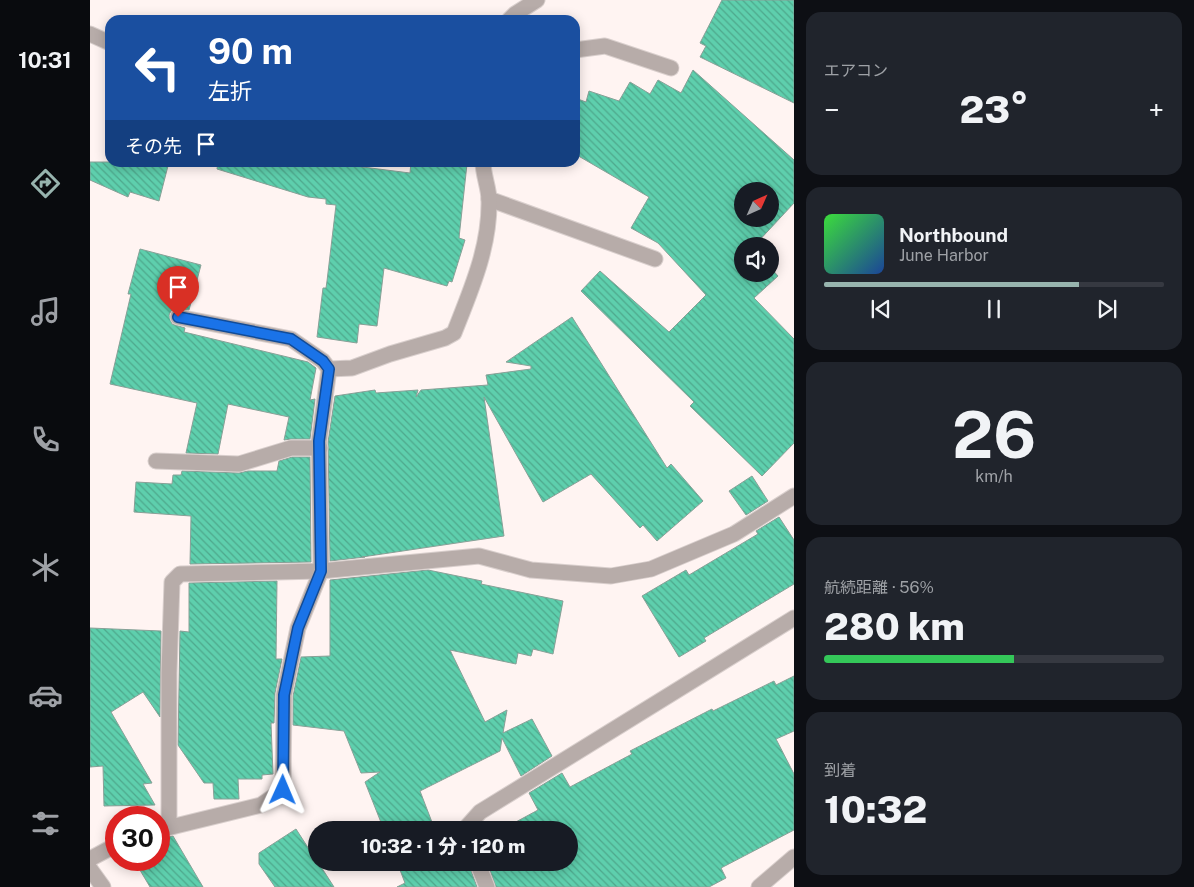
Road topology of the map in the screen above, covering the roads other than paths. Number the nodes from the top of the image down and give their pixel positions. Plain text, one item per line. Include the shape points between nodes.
1 (537, 0) edge
2 (514, 15) edge
3 (90, 34) edge
4 (105, 42) edge
5 (580, 49) edge
6 (671, 68) dead end
7 (484, 167) edge
8 (489, 199) junction
9 (656, 259) dead end
10 (178, 317) dead end
11 (329, 369) junction
12 (320, 448) junction
13 (156, 460) dead end
14 (794, 496) edge
15 (321, 571) junction
16 (794, 618) edge
17 (165, 806) edge
18 (472, 821) edge
19 (170, 827) edge
20 (105, 851) edge
21 (794, 857) edge
22 (90, 859) edge
23 (90, 869) edge
24 (481, 871) edge
25 (103, 887) edge
26 (487, 887) edge
27 (759, 887) edge

1 - 2 street
3 - 4 street
5 - 6 street via 605,46
7 - 8 street
8 - 9 street
8 - 11 street via 482,260 454,333 352,368
10 - 11 street via 291,339 323,361
11 - 12 street
12 - 13 street via 291,448 240,464
12 - 15 street
14 - 15 street via 734,534 651,569 611,576 531,570 479,556
15 - 17 street via 180,574 172,582
15 - 19 street via 298,628 284,695 283,790 261,805
16 - 18 street via 480,812
20 - 22 street
21 - 27 street
23 - 25 street
24 - 26 street

